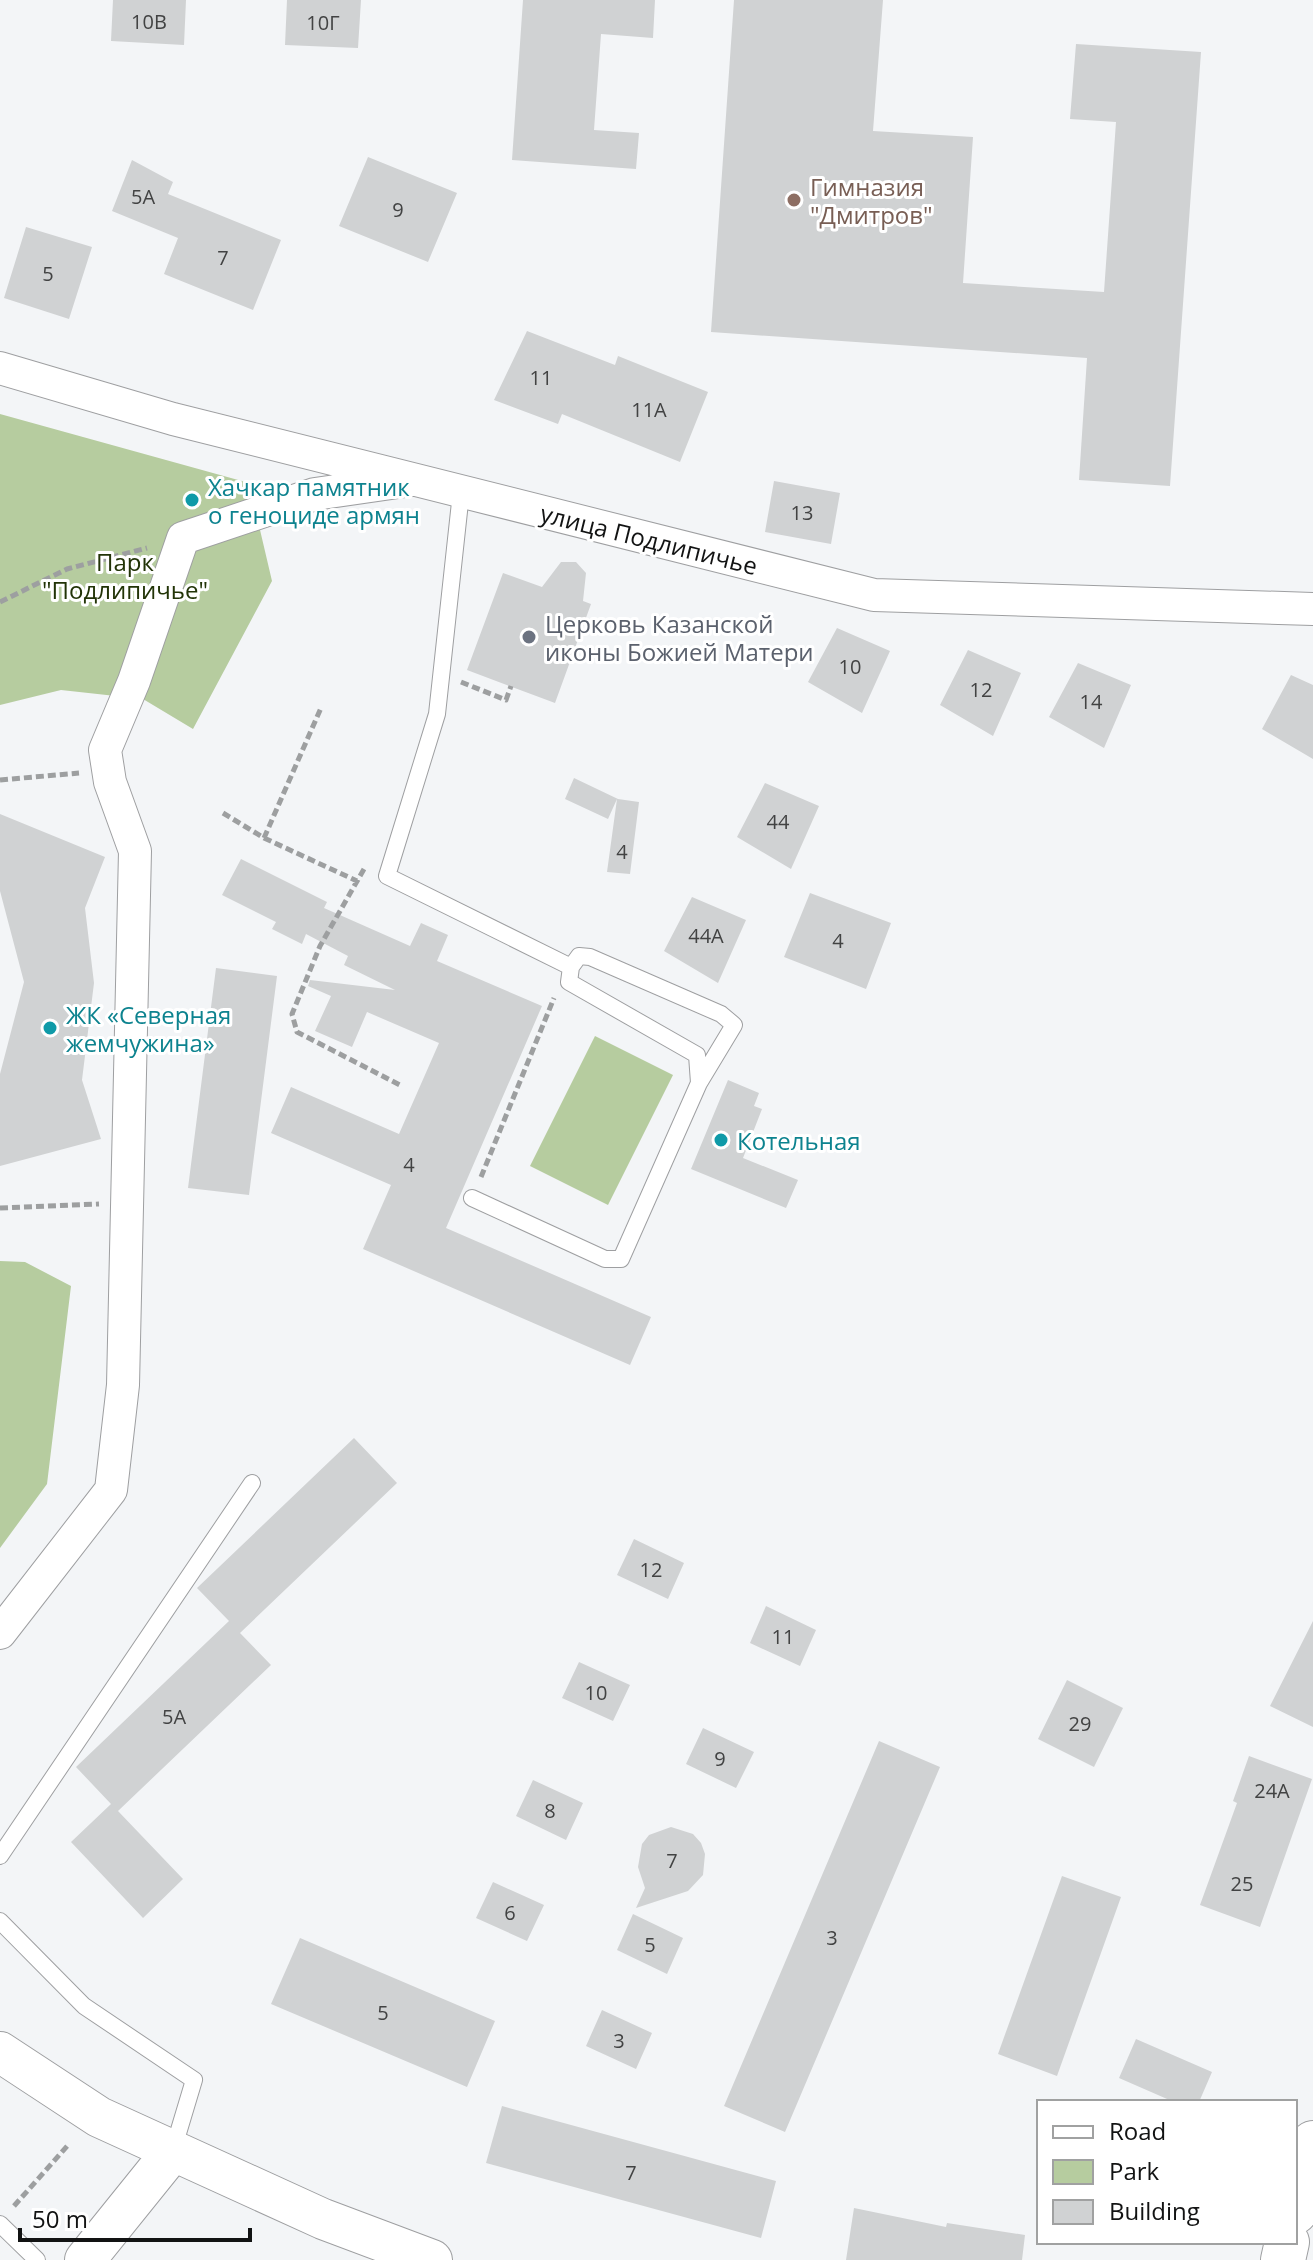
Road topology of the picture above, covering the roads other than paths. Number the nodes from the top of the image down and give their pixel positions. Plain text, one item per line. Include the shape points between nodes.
1 (0, 368) edge
2 (412, 480) junction
3 (461, 493) junction
4 (1313, 609) edge
5 (566, 964) junction
6 (699, 1083) junction
7 (472, 1198) road end
8 (252, 1483) dead end
9 (0, 1633) edge
10 (0, 1856) edge
11 (0, 1921) edge
12 (0, 2052) edge
13 (1313, 2143) edge
14 (172, 2152) junction
15 (1297, 2204) edge
16 (4, 2218) edge
17 (37, 2260) edge
18 (85, 2260) edge
19 (432, 2260) edge

1 - 2 street, улица Подлипичье
2 - 3 street, улица Подлипичье
2 - 9 street via 315,494 183,538 105,750 110,782 135,851 123,1385 111,1490
3 - 4 street, улица Подлипичье via 874,595
3 - 5 lane via 435,723 387,876
5 - 6 lane via 569,982 697,1055
5 - 6 lane via 579,956 590,957 721,1014 734,1025
6 - 7 lane via 621,1259 605,1259
8 - 10 lane
11 - 14 lane via 84,2006 194,2080
12 - 14 street via 99,2117
13 - 15 main road
14 - 18 street
14 - 19 street
16 - 17 lane

